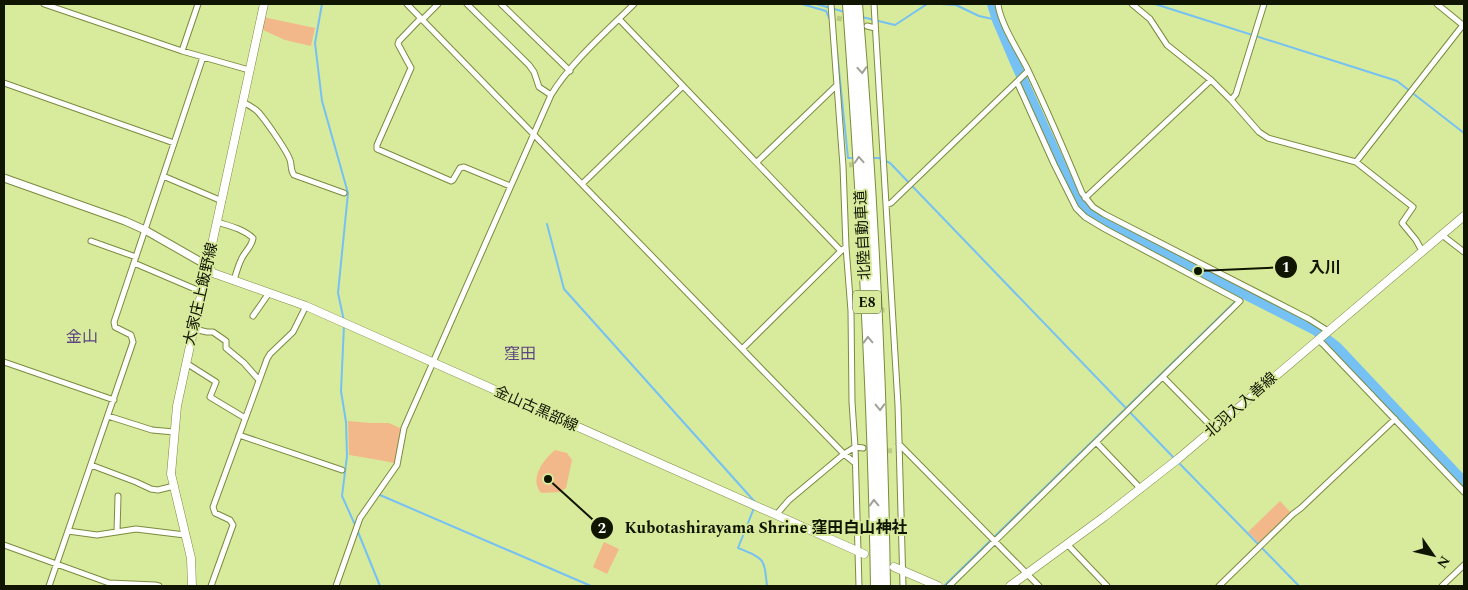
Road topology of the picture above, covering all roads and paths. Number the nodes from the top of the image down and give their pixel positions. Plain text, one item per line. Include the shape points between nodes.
1 (44, 4) edge
2 (198, 4) edge
3 (264, 4) edge
4 (407, 4) edge
5 (438, 4) edge
6 (467, 4) edge
7 (501, 4) edge
8 (634, 4) edge
9 (830, 4) edge
10 (874, 4) edge
11 (998, 4) edge
12 (1132, 4) edge
13 (1264, 4) edge
14 (1437, 4) edge
15 (1448, 4) edge
16 (852, 5) edge
17 (1444, 9) junction
18 (422, 19) junction
19 (619, 19) junction
20 (858, 22) junction
21 (1464, 25) edge
22 (875, 28) junction
23 (182, 51) junction
24 (203, 57) junction
25 (249, 70) junction
26 (570, 70) junction
27 (1028, 71) junction
28 (1211, 80) junction
29 (1017, 82) junction
30 (4, 83) edge
31 (837, 85) junction
32 (683, 86) junction
33 (551, 95) junction
34 (1232, 100) junction
35 (242, 102) junction
36 (533, 133) junction
37 (174, 143) junction
38 (757, 162) junction
39 (1356, 162) junction
40 (163, 176) junction
41 (4, 178) edge
42 (582, 184) junction
43 (510, 186) junction
44 (344, 193) dead end
45 (1085, 198) junction
46 (222, 201) junction
47 (886, 205) junction
48 (1464, 216) edge
49 (217, 222) junction
50 (145, 230) junction
51 (1442, 235) junction
52 (91, 241) dead end
53 (846, 247) junction
54 (1422, 250) junction
55 (841, 251) junction
56 (1464, 252) edge
57 (135, 260) junction
58 (208, 266) junction
59 (234, 280) junction
60 (202, 292) junction
61 (270, 293) junction
62 (306, 306) junction
63 (892, 309) junction
64 (886, 310) tunnel mouth
65 (253, 316) dead end
66 (194, 329) junction
67 (1328, 332) junction
68 (1318, 339) junction
69 (742, 349) junction
70 (4, 362) edge
71 (186, 363) junction
72 (432, 363) junction
73 (1163, 377) junction
74 (259, 380) junction
75 (114, 400) junction
76 (108, 416) junction
77 (245, 418) junction
78 (1395, 419) junction
79 (1214, 429) junction
80 (174, 432) junction
81 (239, 435) junction
82 (1096, 442) junction
83 (899, 444) junction
84 (855, 447) junction
85 (863, 448) dead end
86 (899, 450) junction
87 (892, 451) tunnel mouth
88 (844, 454) junction
89 (855, 463) junction
90 (91, 465) junction
91 (342, 470) dead end
92 (174, 486) junction
93 (1141, 489) junction
94 (1464, 492) edge
95 (118, 496) dead end
96 (776, 515) junction
97 (68, 531) junction
98 (117, 532) junction
99 (186, 535) junction
100 (995, 540) junction
101 (1067, 544) junction
102 (4, 545) edge
103 (861, 552) junction
104 (57, 563) junction
105 (1464, 565) edge
106 (894, 567) dead end
107 (903, 570) junction
108 (1027, 574) junction
109 (49, 586) edge
110 (159, 586) edge
111 (192, 586) edge
112 (211, 586) edge
113 (336, 586) edge
114 (859, 586) edge
115 (876, 586) edge
116 (885, 586) edge
117 (903, 586) edge
118 (938, 586) edge
119 (949, 586) edge
120 (1010, 586) edge
121 (1039, 586) edge
122 (1107, 586) edge
123 (1219, 586) edge
124 (1442, 586) edge

1 - 23 street
2 - 23 street
3 - 25 main road, 大家庄上飯野線
4 - 18 street
5 - 18 street
6 - 33 street via 529,64 539,87
7 - 26 street
8 - 19 street
9 - 31 street via 834,17
10 - 22 street
11 - 27 street
12 - 28 street via 1150,19 1167,45
13 - 34 street
14 - 17 street
15 - 17 street
16 - 20 highway, 北陸自動車道 / E8
17 - 21 street
18 - 36 street
18 - 43 street via 399,41 411,68 377,149 451,181 464,167
19 - 26 street
19 - 32 street
20 - 22 street
115 -> 20 highway, 北陸自動車道 / E8
20 -> 116 highway, 北陸自動車道 / E8 via 877,318
21 - 39 street
22 - 47 street
23 - 24 street
24 - 25 street
24 - 37 street
25 - 35 main road, 大家庄上飯野線
26 - 33 street
27 - 29 street
27 - 45 street
28 - 34 street
28 - 45 street
29 - 47 street
29 - 73 street via 1076,208 1085,217 1240,300
30 - 37 street
31 - 38 street
31 - 53 street via 846,165
32 - 38 street
32 - 42 street
33 - 36 street
34 - 39 street via 1268,138
35 - 44 street via 257,111 288,155 294,174
35 - 46 main road, 大家庄上飯野線
36 - 42 street
36 - 43 street
37 - 40 street
38 - 55 street
39 - 54 street via 1413,207 1402,223
40 - 46 street
40 - 50 street
41 - 50 street
42 - 69 street
43 - 72 street
45 - 67 street via 1104,214 1309,319
46 - 49 main road, 大家庄上飯野線
47 - 63 street
48 - 51 main road, 北羽入入善線
49 - 58 main road, 大家庄上飯野線
49 - 59 street via 239,229 253,238
50 - 57 street
50 - 58 street
51 - 54 main road, 北羽入入善線
51 - 56 street
52 - 57 street
53 - 55 street
53 - 84 street via 854,311 852,402
54 - 67 main road, 北羽入入善線
55 - 69 street
57 - 60 street
57 - 75 street via 114,322 115,327 130,335 133,342
58 - 59 main road, 金山古黒部線 via 213,273
58 - 60 main road, 大家庄上飯野線
59 - 61 main road, 金山古黒部線
60 - 66 main road, 大家庄上飯野線
61 - 62 main road, 金山古黒部線
61 - 65 street
62 - 72 main road, 金山古黒部線
62 - 74 street via 294,332 270,354
63 - 64 street
63 - 83 street
66 - 71 main road, 大家庄上飯野線
66 - 74 street via 213,332 226,342 226,348
67 - 68 main road, 北羽入入善線
68 - 78 street
68 - 79 main road, 北羽入入善線
69 - 88 street
70 - 75 street
71 - 77 street via 216,382 210,397
71 - 80 main road, 大家庄上飯野線
72 - 96 main road, 金山古黒部線
72 - 113 street via 404,428 397,465 360,518
73 - 79 street
73 - 82 street
74 - 77 street
75 - 76 street
76 - 80 street via 152,430
76 - 90 street
77 - 81 street
78 - 94 street
78 - 123 street
79 - 93 main road, 北羽入入善線
80 - 92 main road, 大家庄上飯野線 via 171,474
81 - 91 street
81 - 112 street via 213,507 215,513 230,520 232,525
82 - 93 street
82 - 100 street
83 - 86 street
83 - 100 street
84 - 85 street
84 - 88 street
84 - 89 street
86 - 87 street
86 - 107 street
88 - 89 street
88 - 96 street
89 - 103 street
90 - 92 street via 151,490
90 - 97 street
92 - 99 main road, 大家庄上飯野線
93 - 101 main road, 北羽入入善線
95 - 98 street
96 - 103 main road, 金山古黒部線
97 - 98 street via 97,535
97 - 104 street
98 - 99 street via 136,529
99 - 111 main road, 大家庄上飯野線
100 - 108 street
100 - 119 street
101 - 108 main road, 北羽入入善線
101 - 122 street
102 - 104 street
103 - 114 street
104 - 109 street
104 - 110 street via 110,583
105 - 124 street
106 - 107 main road
107 - 117 street
107 - 118 main road
108 - 120 main road, 北羽入入善線
108 - 121 street

